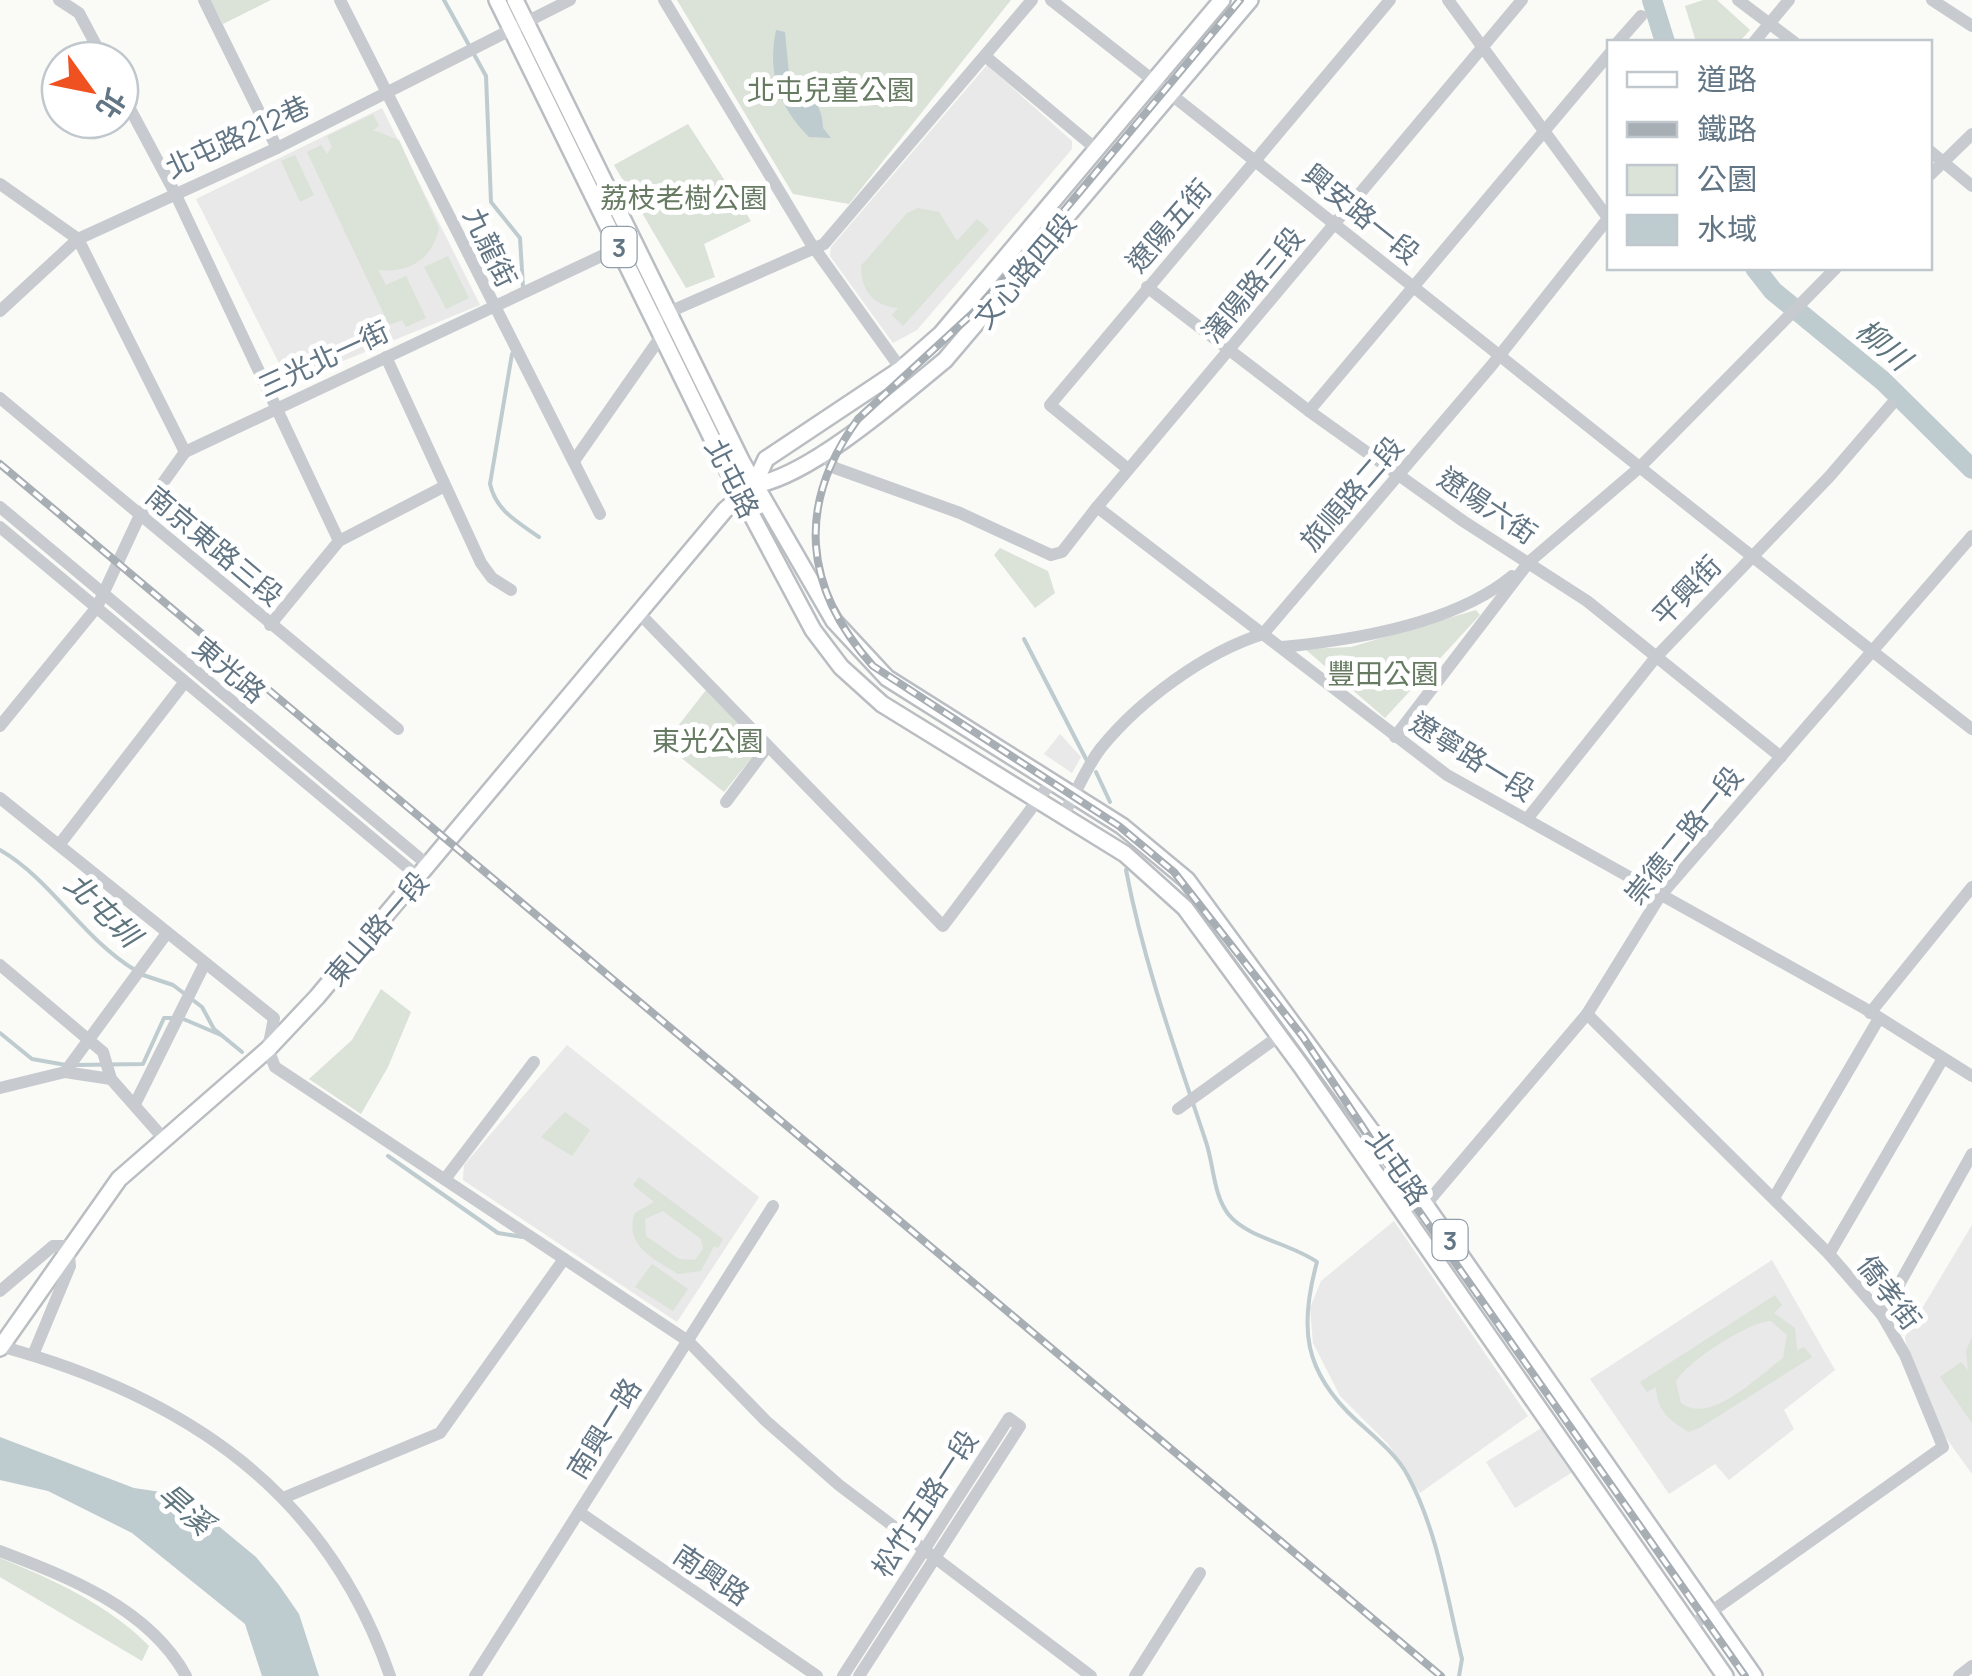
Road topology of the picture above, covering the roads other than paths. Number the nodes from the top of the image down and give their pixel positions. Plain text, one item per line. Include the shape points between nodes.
1 (59, 0) edge
2 (204, 0) edge
3 (340, 0) edge
4 (497, 0) edge
5 (515, 0) edge
6 (570, 0) edge
7 (664, 0) edge
8 (1032, 0) edge
9 (1051, 0) edge
10 (1222, 0) edge
11 (1250, 0) edge
12 (1390, 0) edge
13 (1448, 0) edge
14 (1522, 0) edge
15 (1738, 0) edge
16 (1789, 0) edge
17 (1932, 0) edge
18 (1641, 16) dead end
19 (1770, 24) junction
20 (519, 25) junction
21 (1972, 26) edge
22 (93, 40) edge
23 (1620, 40) edge
24 (1756, 40) edge
25 (1791, 40) edge
26 (1481, 47) junction
27 (985, 56) junction
28 (1607, 56) edge
29 (1154, 80) junction
30 (386, 91) junction
31 (1170, 95) junction
32 (140, 127) edge
33 (1544, 130) junction
34 (1972, 134) edge
35 (277, 148) junction
36 (1095, 148) junction
37 (1932, 154) edge
38 (1256, 161) junction
39 (1943, 162) junction
40 (1932, 173) edge
41 (0, 184) edge
42 (1972, 186) edge
43 (175, 193) junction
44 (1607, 214) edge
45 (1607, 220) edge
46 (1336, 221) junction
47 (78, 239) junction
48 (626, 244) junction
49 (816, 251) junction
50 (1834, 270) edge
51 (1148, 287) junction
52 (1415, 288) junction
53 (492, 306) junction
54 (0, 311) edge
55 (661, 316) junction
56 (662, 335) junction
57 (1231, 350) junction
58 (1499, 356) junction
59 (386, 357) junction
60 (901, 369) junction
61 (0, 398) edge
62 (1891, 404) dead end
63 (277, 406) junction
64 (1309, 411) junction
65 (185, 452) junction
66 (822, 452) junction
67 (574, 461) junction
68 (1128, 468) junction
69 (1639, 468) junction
70 (1400, 476) junction
71 (444, 486) junction
72 (747, 490) junction
73 (0, 507) edge
74 (1097, 507) junction
75 (600, 514) dead end
76 (140, 515) junction
77 (0, 526) edge
78 (1972, 536) edge
79 (339, 541) junction
80 (1754, 556) junction
81 (1529, 562) junction
82 (511, 590) dead end
83 (100, 601) junction
84 (638, 612) junction
85 (270, 624) junction
86 (1263, 634) junction
87 (1282, 647) junction
88 (1872, 652) junction
89 (1656, 657) junction
90 (184, 683) junction
91 (0, 726) edge
92 (398, 729) dead end
93 (1972, 729) edge
94 (1396, 737) junction
95 (768, 746) junction
96 (1781, 757) junction
97 (1052, 782) junction
98 (1075, 796) junction
99 (0, 798) edge
100 (1040, 801) junction
101 (726, 802) dead end
102 (1063, 815) junction
103 (1526, 819) junction
104 (58, 845) junction
105 (425, 872) junction
106 (1972, 887) edge
107 (1660, 896) junction
108 (167, 932) junction
109 (204, 963) junction
110 (0, 965) edge
111 (1587, 1014) junction
112 (1874, 1016) junction
113 (1279, 1036) junction
114 (88, 1039) junction
115 (268, 1049) junction
116 (1942, 1060) junction
117 (534, 1062) dead end
118 (65, 1072) junction
119 (1972, 1076) edge
120 (112, 1079) junction
121 (0, 1088) edge
122 (136, 1102) junction
123 (1181, 1108) dead end
124 (164, 1140) junction
125 (1972, 1154) edge
126 (445, 1179) junction
127 (1774, 1198) junction
128 (1423, 1202) junction
129 (773, 1206) dead end
130 (1410, 1223) junction
131 (68, 1246) junction
132 (1829, 1254) junction
133 (564, 1258) junction
134 (0, 1291) edge
135 (1882, 1315) junction
136 (688, 1341) junction
137 (0, 1346) edge
138 (32, 1355) junction
139 (284, 1498) junction
140 (579, 1512) junction
141 (0, 1551) edge
142 (929, 1552) junction
143 (1200, 1573) dead end
144 (1710, 1613) junction
145 (1691, 1626) junction
146 (1972, 1666) edge
147 (186, 1676) edge
148 (390, 1676) edge
149 (475, 1676) edge
150 (818, 1676) edge
151 (842, 1676) edge
152 (859, 1676) edge
153 (1091, 1676) edge
154 (1135, 1676) edge
155 (1725, 1676) edge
156 (1754, 1676) edge
157 (1959, 1676) edge

1 - 22 street via 79,13
2 - 35 street
3 - 30 street, 九龍街
4 - 20 main road, 北屯路 / 3
5 - 20 main road, 北屯路 / 3
6 - 20 street, 北屯路212巷
7 - 49 street
8 - 27 street
9 - 29 street, 興安路一段
10 - 29 main road, 文心路四段
11 - 31 main road, 文心路四段
12 - 38 street, 遼陽五街
13 - 26 street
14 - 26 street, 瀋陽路三段
15 - 19 street
16 - 19 street
17 - 21 street
18 - 23 street
19 - 24 street
19 - 25 street
20 - 30 street, 北屯路212巷
20 - 48 main road, 北屯路 / 3
26 - 33 street
26 - 46 street, 瀋陽路三段
27 - 36 street
27 - 49 street
28 - 33 street
29 - 31 street, 興安路一段
29 - 36 main road, 文心路四段
30 - 35 street, 北屯路212巷
30 - 53 street, 九龍街
31 - 38 street, 興安路一段
31 - 66 main road, 文心路四段 via 969,335 901,396
32 - 43 street
33 - 44 street
33 - 52 street
34 - 39 street
35 - 43 street, 北屯路212巷
36 - 60 main road, 文心路四段 via 951,323
37 - 39 street
38 - 46 street, 興安路一段
38 - 51 street, 遼陽五街
39 - 40 street
39 - 42 street
41 - 47 street
43 - 47 street, 北屯路212巷
43 - 63 street
45 - 58 street, 旅順路二段
46 - 52 street, 興安路一段
46 - 57 street, 瀋陽路三段
47 - 54 street, 北屯路212巷
47 - 65 street
48 - 53 street, 三光北一街
48 - 55 main road, 北屯路 / 3
49 - 55 street
49 - 60 street
50 - 69 street
51 - 57 street, 遼陽六街
51 - 68 street, 遼陽五街 via 1050,405
52 - 58 street, 興安路一段
52 - 64 street
53 - 59 street, 三光北一街
53 - 67 street, 九龍街
55 - 56 main road, 北屯路 / 3
55 - 72 main road, 北屯路 / 3
56 - 67 street
56 - 72 main road, 北屯路 / 3
57 - 64 street, 遼陽六街
57 - 68 street, 瀋陽路三段
58 - 69 street, 興安路一段
58 - 70 street, 旅順路二段
59 - 63 street, 三光北一街
59 - 71 street
60 - 72 main road, 文心路四段 via 766,459
61 - 76 street, 南京東路三段
62 - 80 street, 平興街
63 - 65 street, 三光北一街
63 - 79 street
64 - 70 street, 遼陽六街
65 - 76 street, 三光北一街
66 - 72 main road, 文心路四段 via 778,482
66 - 74 street via 835,468 960,512 1051,554 1062,552
67 - 75 street, 九龍街
68 - 74 street, 瀋陽路三段
69 - 80 street, 興安路一段
69 - 81 street
70 - 81 street, 遼陽六街
70 - 86 street, 旅順路二段
71 - 79 street
71 - 82 street via 481,563
72 - 84 main road, 東山路一段
72 - 97 main road, 北屯路 / 3 via 866,659
72 - 100 main road, 北屯路 / 3 via 806,620 841,667 898,714
73 - 83 street, 東光路
74 - 86 street, 遼寧路一段
76 - 83 street, 三光北一街
76 - 85 street, 南京東路三段
77 - 83 street, 東光路
78 - 88 street, 崇德二路一段
79 - 85 street
80 - 88 street, 興安路一段
80 - 89 street, 平興街
81 - 87 street via 1487,597 1352,640
81 - 89 street, 遼陽六街
81 - 94 street
83 - 90 street, 東光路
83 - 91 street, 三光北一街
83 - 105 street, 東光路
84 - 95 street
84 - 105 main road, 東山路一段
85 - 92 street, 南京東路三段
86 - 87 street, 遼寧路一段
86 - 98 street, 旅順路二段 via 1195,665 1100,749
87 - 94 street, 遼寧路一段
88 - 93 street, 興安路一段
88 - 96 street, 崇德二路一段
89 - 96 street, 遼陽六街
89 - 103 street, 平興街
90 - 104 street
90 - 105 street, 東光路
94 - 103 street, 遼寧路一段
95 - 100 street via 943,926
95 - 101 street
96 - 107 street, 崇德二路一段
97 - 98 main road, 北屯路 / 3
97 - 100 street
98 - 102 street
98 - 128 main road, 北屯路 / 3 via 1170,864 1210,907
99 - 104 street
100 - 102 main road, 北屯路 / 3
102 - 113 main road, 北屯路 / 3 via 1124,854 1185,908
103 - 107 street, 遼寧路一段
104 - 108 street
105 - 115 main road, 東山路一段
106 - 112 street
107 - 111 street, 崇德二路一段
107 - 112 street, 遼寧路一段
108 - 109 street
108 - 114 street
109 - 115 street via 274,1018
109 - 122 street
110 - 114 street
111 - 127 street, 僑孝街
111 - 128 street, 崇德二路一段
112 - 116 street, 遼寧路一段
112 - 127 street
113 - 123 street
113 - 130 main road, 北屯路 / 3
114 - 118 street
114 - 120 street via 110,1062
115 - 124 main road, 東山路一段
115 - 126 street via 275,1067
116 - 119 street, 遼寧路一段
116 - 132 street
117 - 126 street
118 - 120 street
118 - 121 street
120 - 122 street
122 - 124 street
124 - 131 main road, 東山路一段 via 119,1179
125 - 135 street
126 - 133 street
127 - 132 street, 僑孝街
128 - 130 street, 崇德二路一段
128 - 144 main road, 北屯路 / 3
129 - 136 street, 南興一路
130 - 145 main road, 北屯路 / 3
131 - 134 street via 53,1246
131 - 137 main road, 東山路一段
131 - 138 street via 70,1266
132 - 135 street, 僑孝街
133 - 136 street
133 - 139 street via 440,1434
135 - 144 street, 僑孝街 via 1906,1355 1943,1447
136 - 140 street, 南興一路
136 - 142 street via 801,1453
137 - 138 street
138 - 139 street via 149,1400 253,1468
139 - 148 street via 355,1590
140 - 149 street, 南興一路
140 - 150 street, 南興路
141 - 147 street via 95,1591 163,1645
142 - 142 street, 松竹五路一段 via 1020,1426 1009,1418
142 - 151 street, 松竹五路一段
142 - 152 street, 松竹五路一段
142 - 153 street
143 - 154 street
144 - 145 street, 僑孝街
144 - 156 main road, 北屯路 / 3
145 - 155 main road, 北屯路 / 3
146 - 157 street

